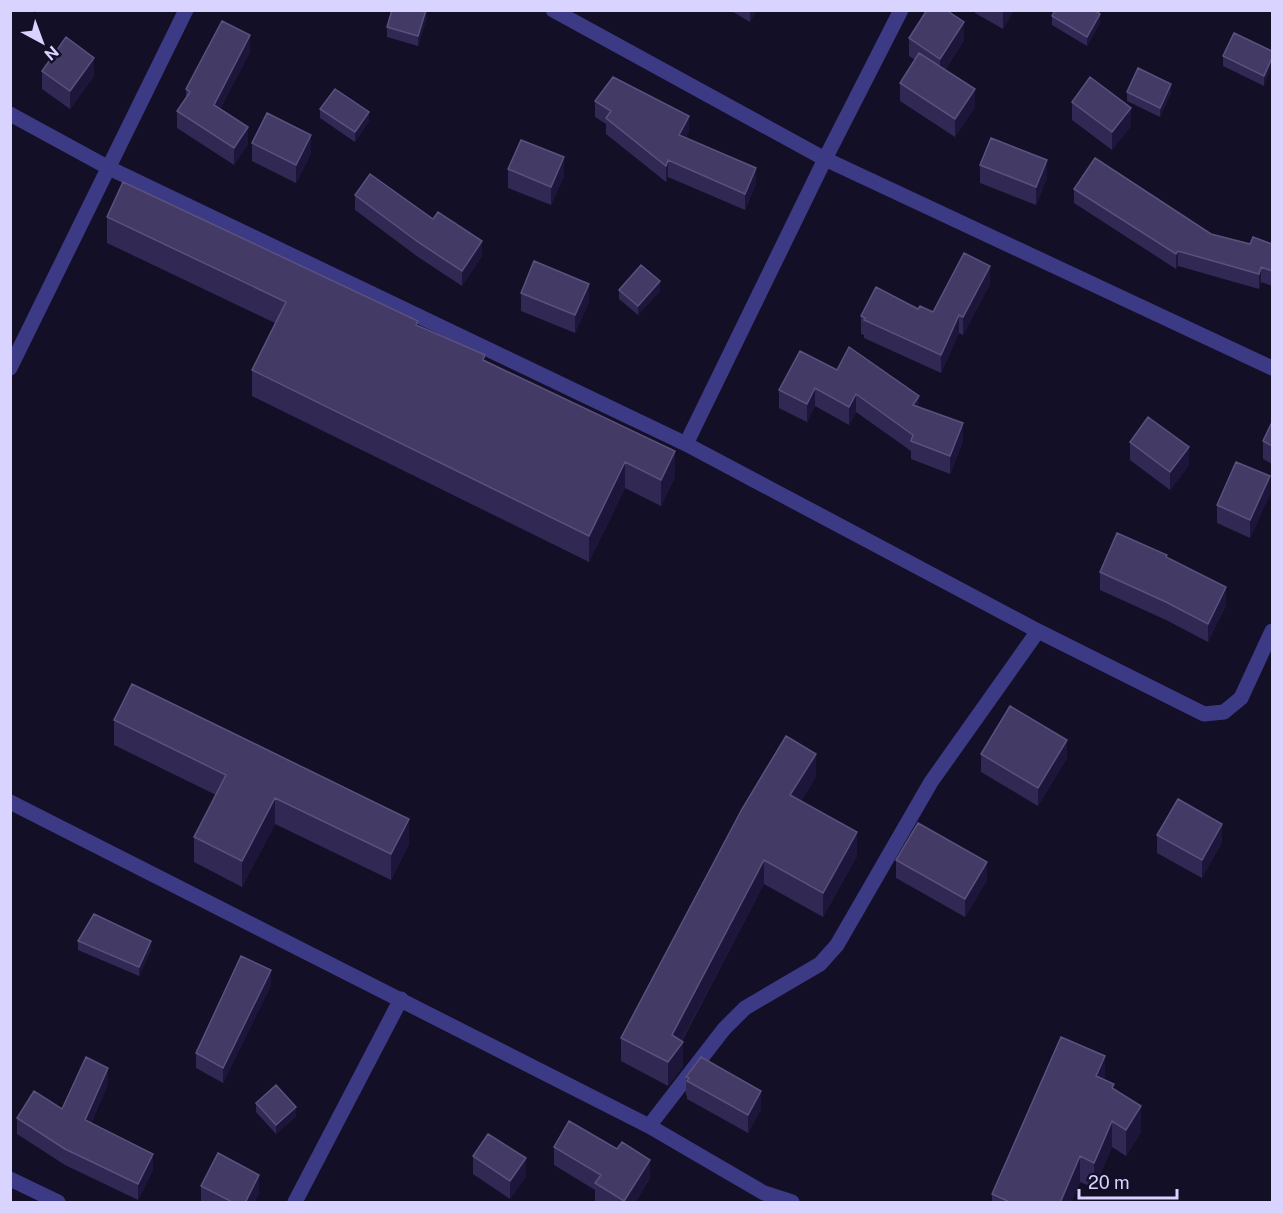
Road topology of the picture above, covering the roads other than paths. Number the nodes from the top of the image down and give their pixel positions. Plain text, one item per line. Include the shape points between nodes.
1 (186, 10) edge
2 (552, 10) edge
3 (901, 10) edge
4 (10, 114) edge
5 (825, 159) junction
6 (109, 168) junction
7 (10, 368) edge
8 (1272, 368) edge
9 (686, 444) junction
10 (1038, 631) junction
11 (1272, 631) edge
12 (10, 802) edge
13 (401, 999) junction
14 (649, 1126) junction
15 (10, 1179) edge
16 (58, 1203) edge
17 (295, 1203) edge
18 (792, 1203) edge

1 - 6 street
2 - 5 street
3 - 5 street
4 - 6 street
5 - 8 street
5 - 9 street
6 - 7 street
6 - 9 street
9 - 10 street
10 - 11 street via 1204,714 1224,711 1241,698
10 - 14 street via 931,782 837,945 820,964 745,1008 724,1029
12 - 13 street
13 - 14 street
13 - 17 street
14 - 18 street via 764,1193
15 - 16 street

